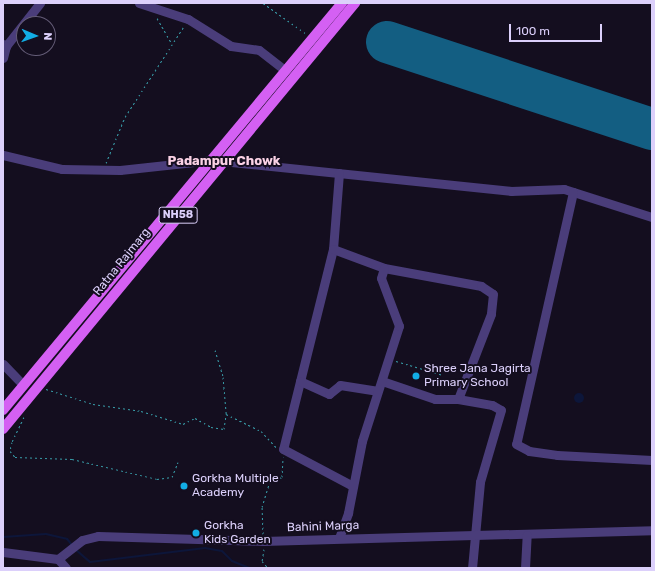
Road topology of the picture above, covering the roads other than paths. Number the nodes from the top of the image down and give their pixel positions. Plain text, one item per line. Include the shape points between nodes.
1 (40, 3) edge
2 (138, 3) edge
3 (342, 3) edge
4 (355, 3) edge
5 (5, 45) edge
6 (3, 58) edge
7 (285, 70) junction
8 (3, 155) edge
9 (212, 160) junction
10 (224, 161) junction
11 (339, 173) junction
12 (573, 192) junction
13 (652, 217) edge
14 (333, 250) junction
15 (384, 268) junction
16 (3, 364) edge
17 (300, 381) junction
18 (382, 381) junction
19 (23, 385) junction
20 (377, 391) junction
21 (458, 399) junction
22 (3, 410) edge
23 (3, 429) edge
24 (652, 460) edge
25 (353, 486) junction
26 (652, 530) edge
27 (476, 534) junction
28 (527, 535) junction
29 (339, 538) junction
30 (3, 552) edge
31 (58, 559) junction
32 (66, 568) edge
33 (472, 568) edge
34 (525, 568) edge

1 - 5 street
2 - 7 street via 153,10 188,19 232,46 259,50
3 - 7 main road, Ratna Rajmarg / NH58
4 - 10 main road, Ratna Rajmarg / NH58
5 - 6 street
7 - 9 main road, Ratna Rajmarg / NH58
8 - 9 street via 62,169 105,169
9 - 10 street
9 - 19 main road, Ratna Rajmarg / NH58
10 - 11 street
10 - 23 main road, Ratna Rajmarg / NH58
11 - 12 street via 511,191 550,188
11 - 14 street
12 - 13 street
12 - 24 street via 516,444 529,451 557,455
14 - 15 street
14 - 17 street
15 - 18 street via 381,278 399,326
15 - 21 street via 481,286 493,294 491,314
16 - 19 street
17 - 20 street via 329,394 340,385
17 - 25 street via 283,449
18 - 20 street
18 - 21 street via 435,399
19 - 22 main road, Ratna Rajmarg / NH58
20 - 25 street
21 - 27 street via 492,405 501,410 480,482
25 - 29 street
26 - 28 street, Bahini Marga
27 - 28 street, Bahini Marga
27 - 29 street, Bahini Marga
27 - 33 street
28 - 34 street
29 - 31 street, Bahini Marga via 263,541 98,536 75,545
30 - 31 street
31 - 32 street

